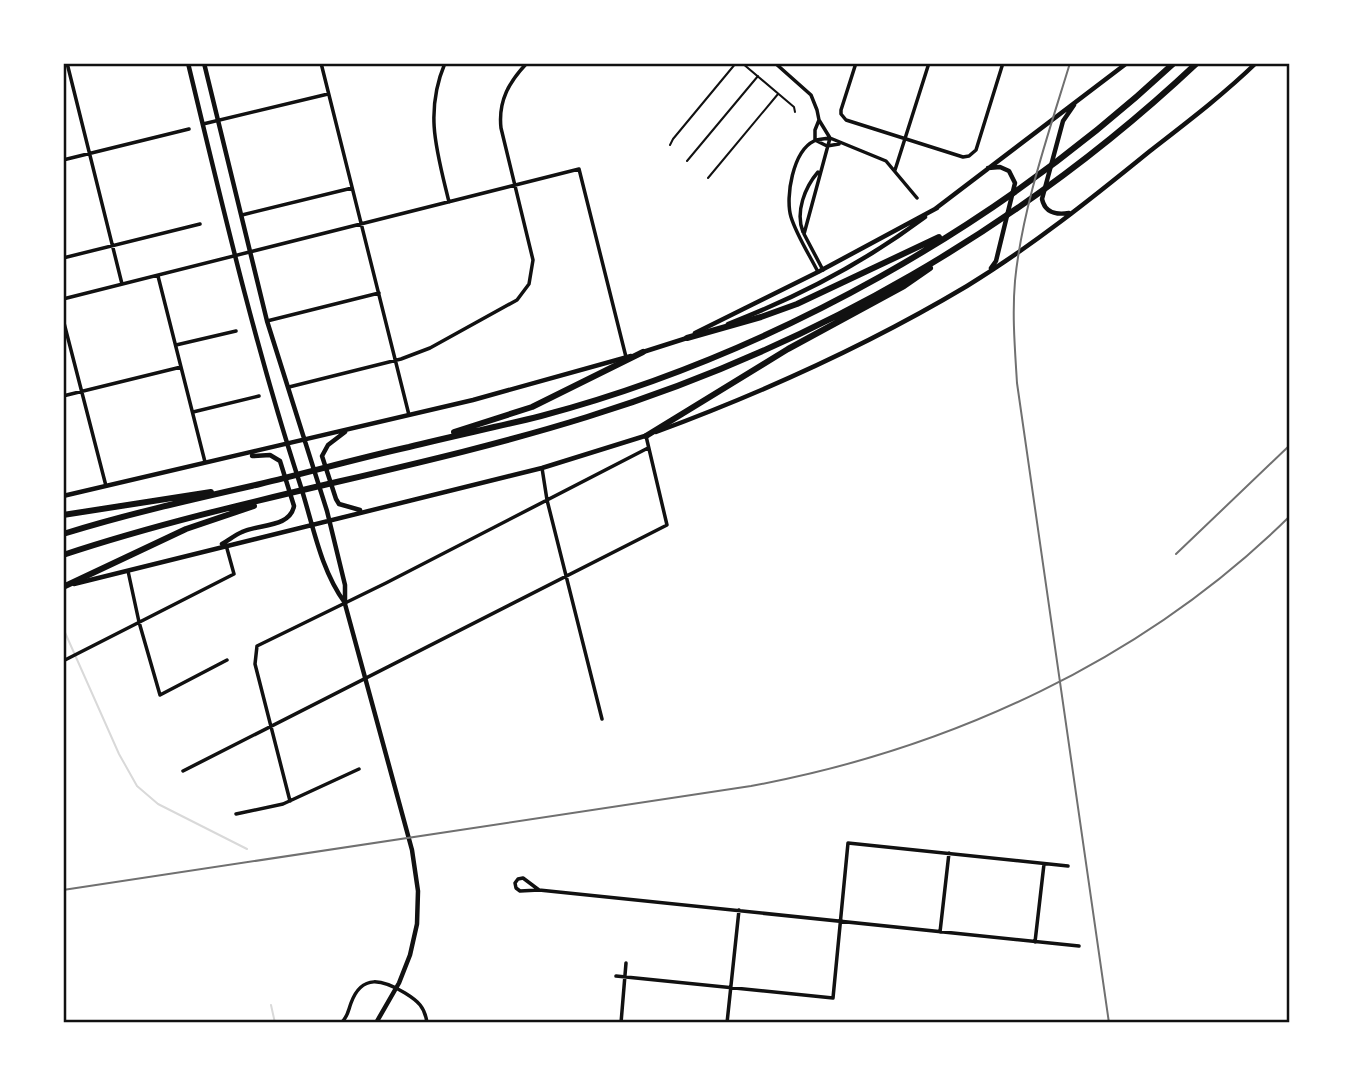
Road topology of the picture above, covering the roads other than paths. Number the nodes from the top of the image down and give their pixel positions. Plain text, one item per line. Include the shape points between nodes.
1 (67, 63) edge
2 (188, 63) edge
3 (204, 63) edge
4 (321, 63) edge
5 (445, 63) edge
6 (527, 63) edge
7 (736, 63) edge
8 (742, 63) edge
9 (856, 63) edge
10 (929, 63) edge
11 (1003, 63) edge
12 (1127, 63) edge
13 (1174, 63) edge
14 (1196, 63) edge
15 (1256, 63) edge
16 (776, 64) edge
17 (758, 76) junction
18 (328, 94) junction
19 (778, 94) junction
20 (1076, 102) junction
21 (795, 112) dead end
22 (819, 120) junction
23 (218, 121) junction
24 (203, 124) junction
25 (189, 129) dead end
26 (830, 138) junction
27 (905, 139) junction
28 (815, 140) junction
29 (841, 144) junction
30 (670, 145) dead end
31 (827, 146) junction
32 (89, 153) junction
33 (63, 160) edge
34 (687, 161) dead end
35 (820, 169) junction
36 (986, 169) junction
37 (895, 170) junction
38 (708, 178) dead end
39 (515, 186) junction
40 (352, 188) junction
41 (917, 198) dead end
42 (449, 202) junction
43 (937, 208) junction
44 (1071, 213) junction
45 (242, 215) junction
46 (972, 220) junction
47 (200, 224) dead end
48 (361, 224) junction
49 (804, 234) junction
50 (113, 246) junction
51 (250, 253) junction
52 (945, 255) junction
53 (236, 256) junction
54 (63, 258) edge
55 (820, 271) junction
56 (989, 271) junction
57 (158, 275) junction
58 (122, 284) junction
59 (379, 293) junction
60 (63, 299) edge
61 (63, 319) edge
62 (267, 321) junction
63 (236, 331) dead end
64 (687, 338) junction
65 (176, 345) junction
66 (643, 352) junction
67 (626, 357) junction
68 (396, 360) junction
69 (181, 367) junction
70 (289, 387) junction
71 (82, 391) junction
72 (63, 396) edge
73 (259, 396) dead end
74 (193, 412) junction
75 (409, 415) junction
76 (349, 430) junction
77 (646, 436) junction
78 (305, 440) junction
79 (287, 445) junction
80 (405, 447) junction
81 (648, 448) junction
82 (239, 456) junction
83 (206, 464) junction
84 (542, 468) junction
85 (281, 479) junction
86 (106, 486) junction
87 (284, 495) junction
88 (63, 496) edge
89 (547, 500) junction
90 (364, 511) junction
91 (63, 515) edge
92 (329, 520) junction
93 (312, 524) junction
94 (63, 534) edge
95 (226, 545) junction
96 (219, 547) junction
97 (63, 555) edge
98 (127, 569) junction
99 (566, 576) junction
100 (63, 587) edge
101 (345, 604) junction
102 (139, 622) junction
103 (227, 660) dead end
104 (63, 661) edge
105 (367, 677) junction
106 (602, 719) dead end
107 (270, 727) junction
108 (359, 769) dead end
109 (183, 771) dead end
110 (290, 801) junction
111 (236, 814) dead end
112 (949, 853) junction
113 (1044, 863) junction
114 (1068, 866) dead end
115 (539, 890) junction
116 (739, 910) junction
117 (841, 921) junction
118 (940, 932) junction
119 (1035, 942) junction
120 (1079, 946) dead end
121 (626, 963) dead end
122 (616, 976) dead end
123 (625, 977) junction
124 (730, 988) junction
125 (303, 1023) edge
126 (311, 1023) edge
127 (341, 1023) edge
128 (376, 1023) edge
129 (427, 1023) edge
130 (621, 1023) edge
131 (727, 1023) edge

1 - 32 street
2 - 24 main road
3 - 23 main road
4 - 18 street
5 - 42 street via 433,122
6 - 39 street via 512,80 500,112
7 - 30 lane
8 - 17 lane
9 - 27 street via 841,114 846,120
10 - 27 street
11 - 27 street via 974,153 963,157
12 - 20 main road
13 - 46 highway via 1074,148
14 - 52 highway via 1069,171
15 - 44 main road
16 - 22 street via 811,95
17 - 19 lane
17 - 34 lane
18 - 23 street
18 - 40 street
19 - 21 lane
19 - 38 lane
20 - 36 main road
20 - 44 main road via 1063,121 1042,199 1048,211
22 - 26 street
22 - 28 street
23 - 24 street
23 - 45 main road
24 - 53 main road
25 - 32 street
26 - 28 street
26 - 29 street
26 - 31 street
27 - 37 street
28 - 31 street
28 - 55 street via 797,160 789,197 794,226
29 - 31 street
29 - 37 street via 872,154
31 - 35 street
32 - 33 street
32 - 50 street
35 - 49 street
35 - 49 street via 809,183 799,215
36 - 43 main road
36 - 56 main road via 1009,171 1015,183 996,261
37 - 41 street
39 - 42 street
39 - 67 street via 579,169
39 - 68 street via 533,260 529,284 517,300 430,348
40 - 45 street
40 - 48 street
42 - 48 street
43 - 55 main road
43 - 64 main road via 813,287
44 - 56 main road
45 - 51 main road
46 - 64 highway via 816,296
46 - 80 highway via 836,300 724,352 554,412
47 - 50 street
48 - 51 street
48 - 59 street
49 - 55 street
50 - 54 street
50 - 58 street
51 - 53 street
51 - 62 main road
52 - 77 highway via 904,286 788,349
52 - 87 highway via 811,329 663,391 544,430
53 - 57 street
53 - 79 main road
55 - 64 main road
56 - 77 main road via 886,331 801,373
57 - 58 street
57 - 65 street
58 - 60 street
59 - 62 street
59 - 68 street
61 - 71 street
62 - 70 main road
63 - 65 street
64 - 66 main road
65 - 69 street
66 - 67 main road
66 - 80 highway via 532,407
67 - 75 main road
68 - 70 street
68 - 75 street
69 - 71 street
69 - 74 street
70 - 78 main road
71 - 72 street
71 - 86 street
73 - 74 street
74 - 83 street
75 - 76 main road
76 - 78 main road
76 - 90 main road via 328,445 322,456 336,499
77 - 81 street
77 - 84 main road
78 - 79 main road
78 - 92 main road
79 - 82 main road
79 - 93 main road
80 - 85 highway
81 - 89 street
81 - 99 street via 667,525
82 - 83 main road
82 - 96 main road via 273,456 280,461 294,506 284,520 243,531
83 - 86 main road
84 - 89 street
84 - 90 main road
85 - 91 highway
85 - 94 highway
86 - 88 main road
87 - 97 highway
87 - 100 highway via 187,529
89 - 99 street
89 - 101 street
90 - 92 main road
92 - 93 main road
92 - 101 main road via 345,585
93 - 95 main road
93 - 101 main road via 335,589
95 - 96 main road
95 - 102 street via 234,574
96 - 98 main road
98 - 100 main road
98 - 102 street
99 - 105 street
99 - 106 street
101 - 105 main road
101 - 107 street via 257,646 255,664
102 - 103 street via 160,695
102 - 104 street
105 - 107 street
105 - 128 main road via 412,850 418,891 410,955
107 - 109 street
107 - 110 street
108 - 110 street
110 - 111 street
112 - 113 street
112 - 117 street via 848,843
112 - 118 street
113 - 114 street
113 - 119 street
115 - 115 street via 523,878 515,883 520,891
115 - 116 street
116 - 117 street
116 - 124 street
117 - 118 street
117 - 124 street via 834,998
118 - 119 street
119 - 120 street
121 - 123 street
122 - 123 street
123 - 124 street
123 - 130 street
124 - 131 street
125 - 126 street
127 - 129 street via 356,992 374,981 415,999

